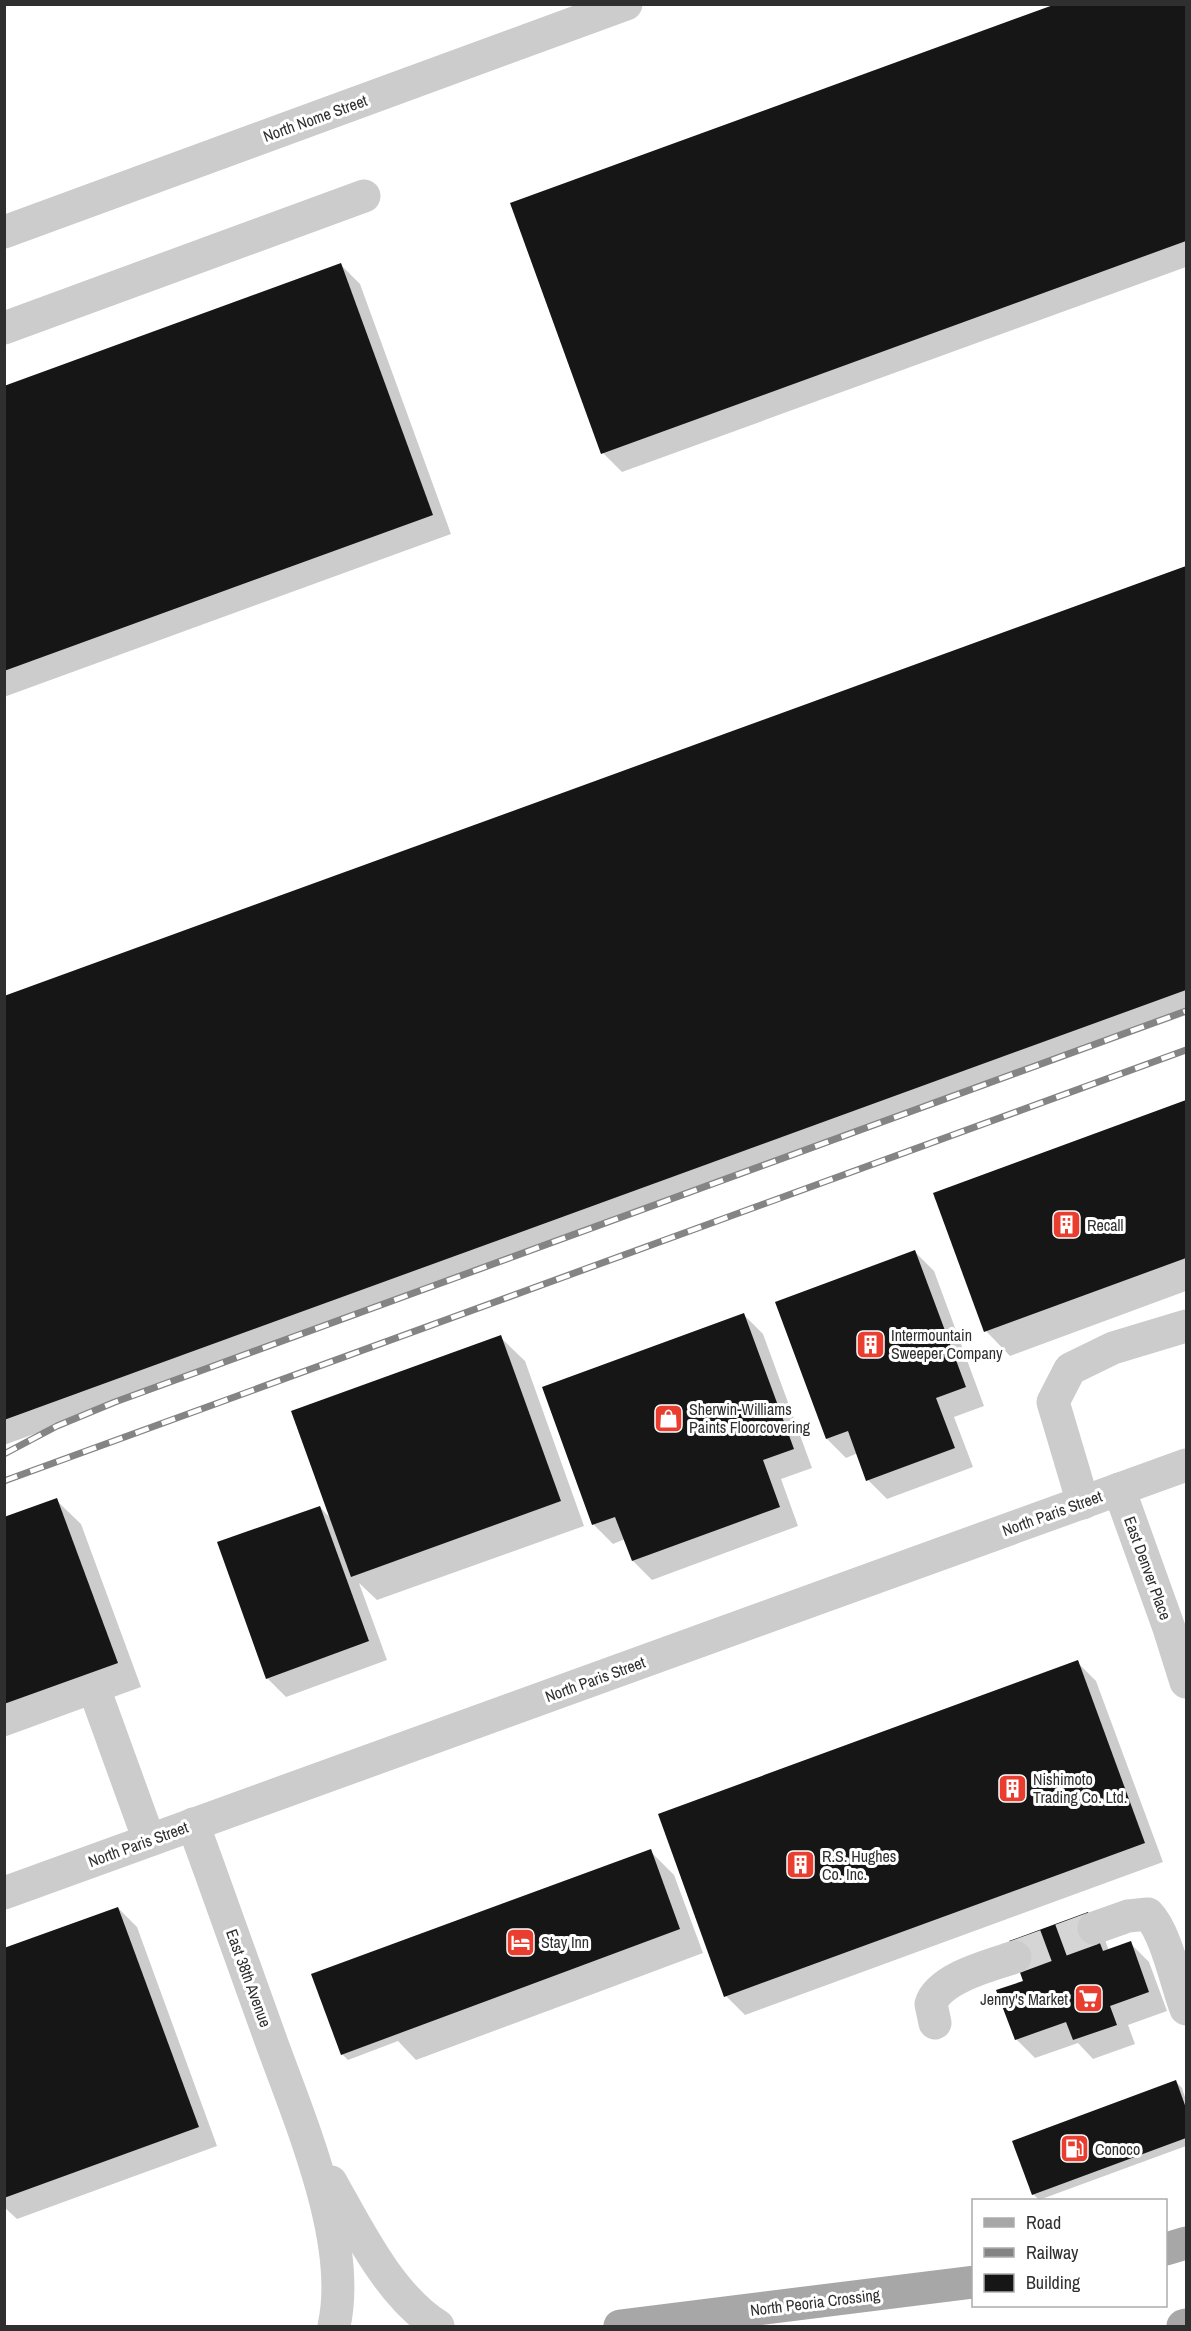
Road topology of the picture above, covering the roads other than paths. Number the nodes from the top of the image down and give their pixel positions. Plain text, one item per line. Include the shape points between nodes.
1 (626, 4) edge
2 (364, 196) dead end
3 (4, 232) edge
4 (4, 328) edge
5 (1186, 1326) edge
6 (1186, 1465) edge
7 (1119, 1489) junction
8 (1083, 1503) junction
9 (1186, 1682) edge
10 (95, 1691) dead end
11 (193, 1824) junction
12 (149, 1840) junction
13 (4, 1893) edge
14 (1094, 1928) tunnel mouth
15 (1015, 1957) tunnel mouth
16 (1186, 2009) edge
17 (935, 2023) dead end
18 (304, 2133) junction
19 (1186, 2243) edge
20 (1167, 2249) edge
21 (972, 2282) edge
22 (334, 2326) edge
23 (438, 2326) edge
24 (620, 2326) edge

1 - 3 street, North Nome Street
2 - 4 street
5 - 8 street via 1113,1348 1070,1369 1053,1402
6 - 7 street, North Paris Street
7 - 8 street, North Paris Street
7 - 9 street, East Denver Place
8 - 11 street, North Paris Street
10 - 12 street
11 - 12 street, North Paris Street
11 - 18 street, East 38th Avenue
12 - 13 street, North Paris Street
14 - 16 street via 1148,1914 1162,1935
15 - 17 street via 944,1986 931,2004
18 - 22 street, East 38th Avenue via 334,2241 339,2288
18 - 23 street, East 38th Avenue via 384,2271 418,2311
19 - 20 main road
21 - 24 main road, North Peoria Crossing

